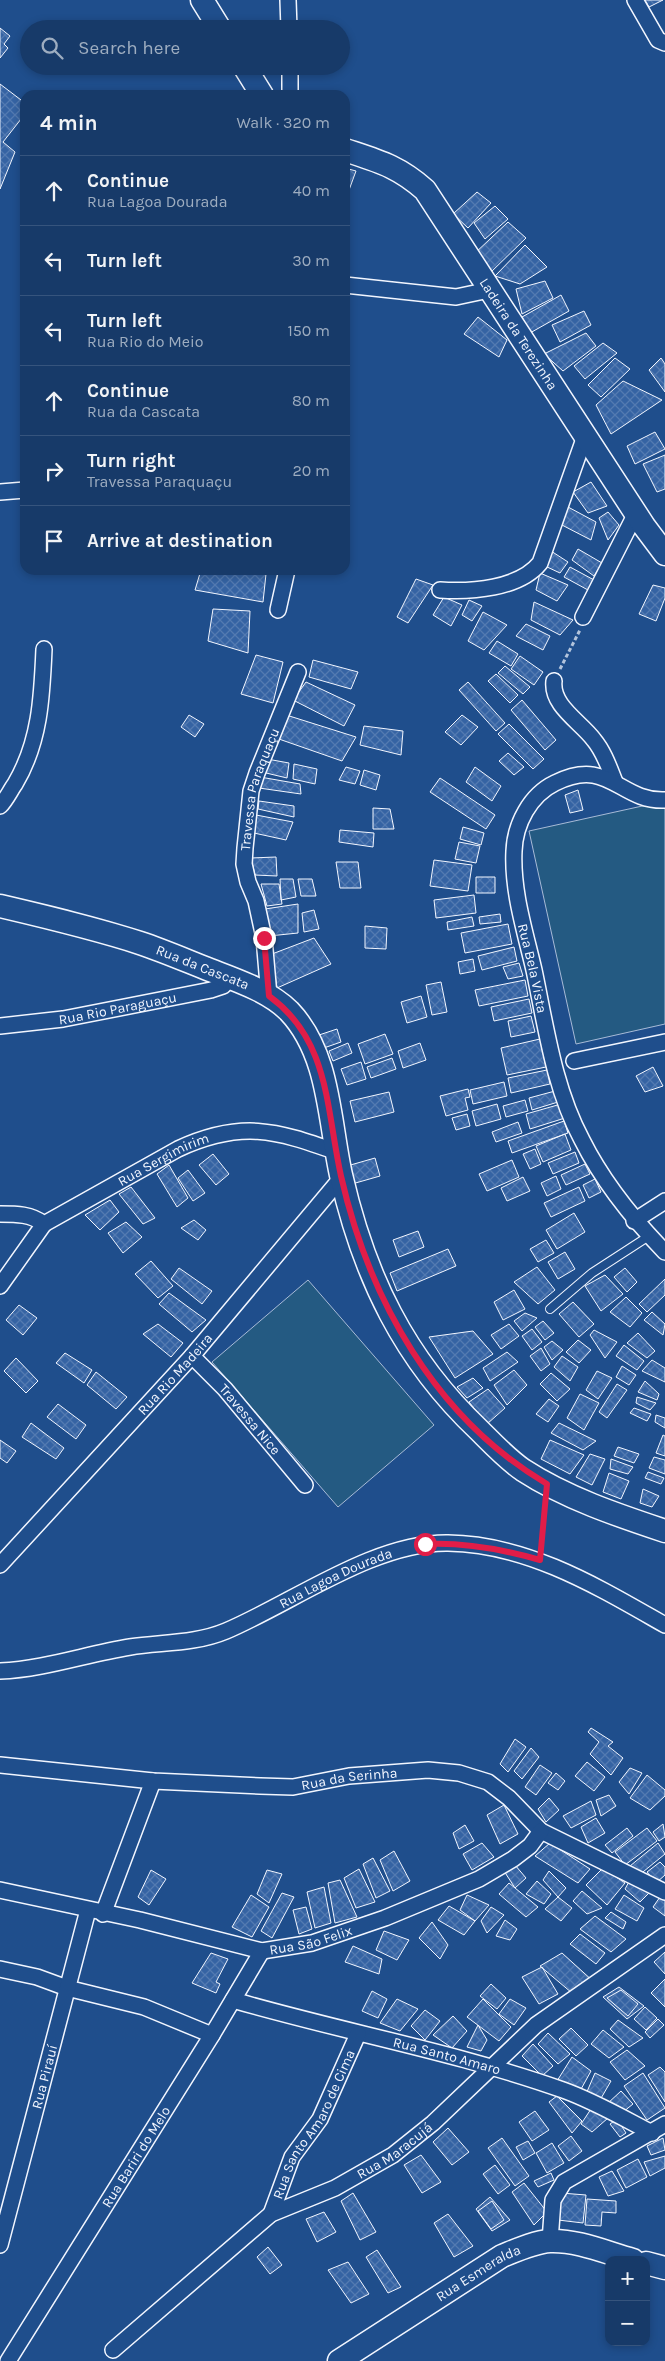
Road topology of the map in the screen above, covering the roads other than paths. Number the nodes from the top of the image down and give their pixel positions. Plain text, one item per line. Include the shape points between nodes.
1 (202, 0) edge
2 (288, 0) edge
3 (634, 0) edge
4 (214, 20) edge
5 (289, 20) edge
6 (665, 43) edge
7 (250, 75) edge
8 (290, 75) edge
9 (259, 90) edge
10 (290, 90) edge
11 (350, 152) edge
12 (350, 286) edge
13 (489, 290) junction
14 (584, 436) junction
15 (20, 490) edge
16 (0, 492) edge
17 (636, 513) junction
18 (665, 554) edge
19 (286, 575) edge
20 (440, 590) dead end
21 (278, 610) dead end
22 (583, 617) road end
23 (44, 649) dead end
24 (298, 672) dead end
25 (554, 680) road end
26 (615, 782) junction
27 (665, 800) edge
28 (0, 806) edge
29 (0, 906) edge
30 (230, 978) junction
31 (269, 996) junction
32 (0, 1026) edge
33 (665, 1042) edge
34 (574, 1061) dead end
35 (337, 1152) junction
36 (342, 1177) junction
37 (665, 1201) edge
38 (0, 1214) edge
39 (634, 1221) junction
40 (44, 1224) junction
41 (649, 1236) junction
42 (665, 1252) edge
43 (0, 1286) edge
44 (550, 1308) dead end
45 (192, 1356) junction
46 (305, 1485) dead end
47 (665, 1532) edge
48 (0, 1565) edge
49 (665, 1625) edge
50 (0, 1670) edge
51 (0, 1765) edge
52 (154, 1781) junction
53 (541, 1831) junction
54 (0, 1890) edge
55 (665, 1892) edge
56 (95, 1912) junction
57 (665, 1935) edge
58 (262, 1951) junction
59 (0, 1969) edge
60 (67, 1988) junction
61 (233, 2000) junction
62 (358, 2034) junction
63 (212, 2035) junction
64 (491, 2068) junction
65 (659, 2128) edge
66 (271, 2214) junction
67 (550, 2241) junction
68 (0, 2245) edge
69 (618, 2256) edge
70 (650, 2264) edge
71 (665, 2268) edge
72 (113, 2350) dead end
73 (8, 2361) edge
74 (339, 2361) edge

1 - 4 main road
2 - 5 street
3 - 6 street via 658,40
7 - 9 main road
8 - 10 street
11 - 13 main road, Ladeira da Terezinha via 390,165 407,174 425,190
12 - 13 street via 456,297
13 - 14 main road, Ladeira da Terezinha
14 - 17 main road, Ladeira da Terezinha
14 - 20 street via 540,563 531,574 496,585
15 - 16 street
17 - 18 main road, Ladeira da Terezinha
17 - 22 street
19 - 21 street
23 - 28 street via 39,724 23,768
24 - 31 street, Travessa Paraquaçu via 256,773 246,839 244,864 264,938
25 - 26 street via 556,697 597,744
26 - 27 street, Rua Bela Vista via 634,793
26 - 39 street, Rua Bela Vista via 578,773 553,784 535,798 520,820 514,850 515,883 554,1065 569,1114 582,1142
29 - 30 main road, Rua da Cascata via 140,943
30 - 31 main road, Rua da Cascata
30 - 32 street, Rua Rio Paraguaçu via 223,986 212,990 63,1019
31 - 35 main road, Rua da Cascata via 299,1022 310,1041 326,1090
33 - 34 street
35 - 36 main road, Rua da Cascata
35 - 40 street, Rua Sergimirim via 277,1132 224,1132 178,1149
36 - 45 street, Rua Rio Madeira
36 - 47 main road, Rua da Cascata via 380,1295 398,1330 441,1392 522,1469 586,1502
37 - 39 street
38 - 40 street via 25,1215
39 - 41 street, Rua Bela Vista
40 - 43 street
41 - 42 street, Rua Bela Vista
41 - 44 lane via 592,1273
45 - 46 street, Travessa Nice via 225,1389
45 - 48 street, Rua Rio Madeira
49 - 50 street, Rua Lagoa Dourada via 540,1560 449,1543 402,1548 384,1554 204,1639 129,1647 28,1669
51 - 52 street, Rua da Serinha
52 - 53 street, Rua da Serinha via 293,1787 349,1776 428,1770 459,1773 488,1782 509,1798
52 - 56 street, Rua Pirauí
53 - 55 street, Rua da Serinha
53 - 58 street, Rua São Felix via 530,1846 479,1879 386,1918 312,1943
54 - 56 street, Rua São Felix
56 - 58 street, Rua São Felix
56 - 60 street, Rua Pirauí
57 - 64 street, Rua Maracujá via 542,2020
58 - 61 street, Rua Bariri do Melo
59 - 60 street
60 - 63 street via 144,2007
60 - 68 street, Rua Pirauí
61 - 62 street, Rua Santo Amaro
61 - 63 street, Rua Bariri do Melo
62 - 64 street, Rua Santo Amaro
62 - 66 street, Rua Santo Amaro de Cima via 320,2119 289,2164
63 - 73 street, Rua Bariri do Melo
64 - 65 street, Rua Santo Amaro via 565,2091
64 - 66 street, Rua Maracujá via 433,2123 393,2155 335,2188
65 - 67 street via 564,2182 553,2200
66 - 72 street, Rua Maracujá
67 - 69 main road, Rua Esmeralda via 571,2243
67 - 74 main road, Rua Esmeralda via 502,2256
70 - 71 main road

